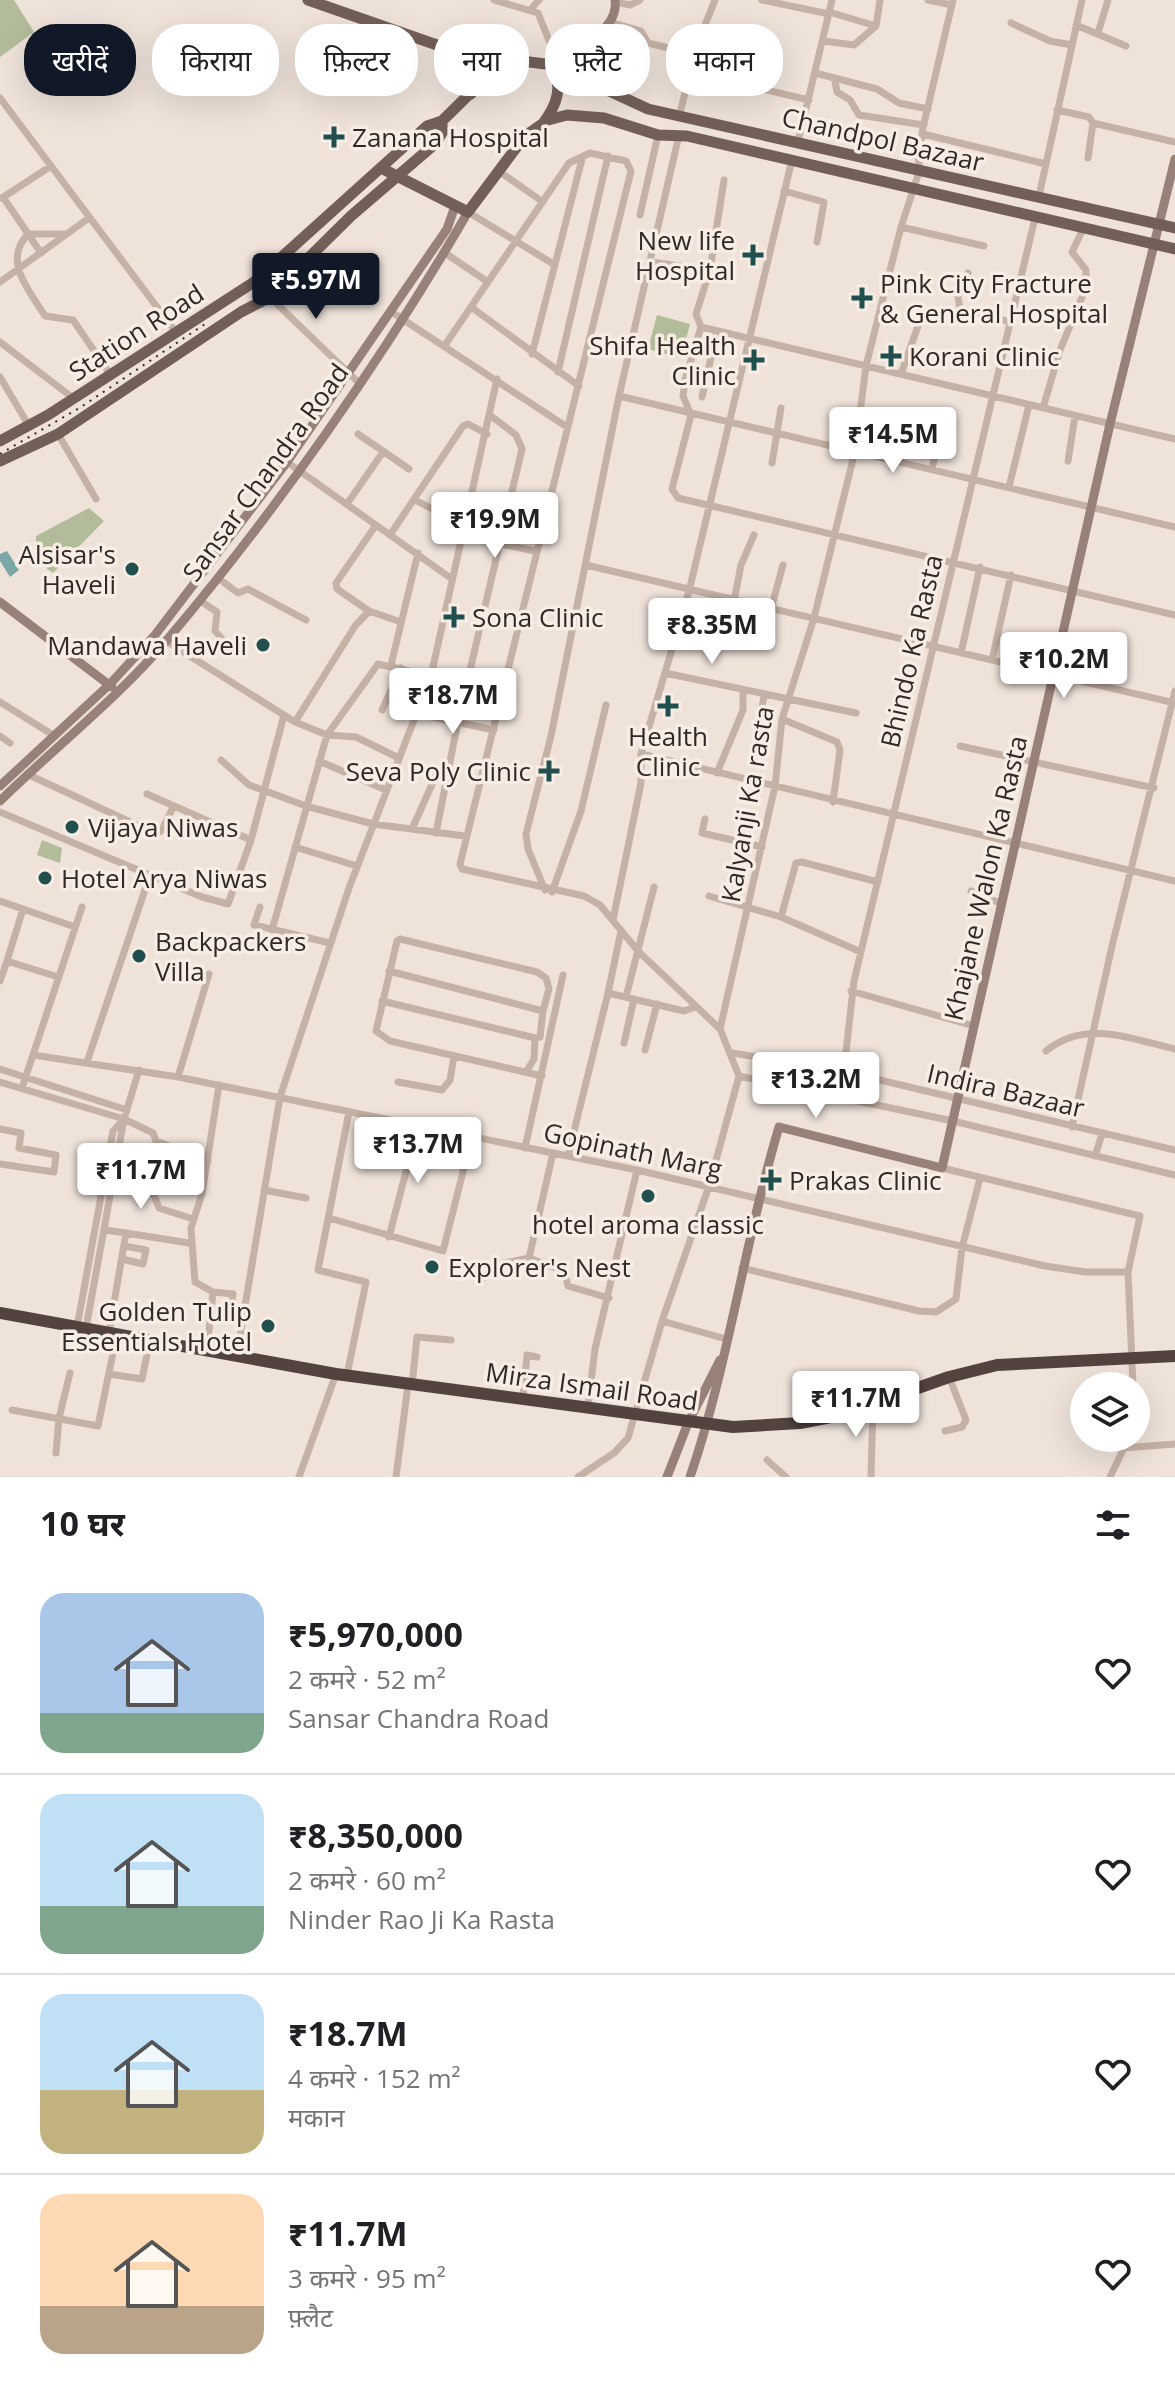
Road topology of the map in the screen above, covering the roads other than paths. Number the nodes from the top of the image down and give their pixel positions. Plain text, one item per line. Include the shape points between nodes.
1 (313, 0) edge
2 (494, 0) edge
3 (539, 0) edge
4 (640, 0) edge
5 (715, 0) edge
6 (762, 0) edge
7 (832, 0) edge
8 (880, 0) edge
9 (928, 0) edge
10 (1082, 0) edge
11 (1108, 0) edge
12 (615, 1) edge
13 (776, 2) edge
14 (952, 3) edge
15 (531, 9) junction
16 (829, 13) junction
17 (610, 22) joint
18 (1011, 23) dead end
19 (705, 24) edge
20 (1076, 25) junction
21 (876, 26) junction
22 (1098, 33) junction
23 (545, 37) edge
24 (823, 41) junction
25 (434, 44) edge
26 (1072, 45) junction
27 (1126, 46) dead end
28 (666, 47) edge
29 (815, 73) junction
30 (835, 81) junction
31 (783, 94) edge
32 (469, 96) edge
33 (558, 96) edge
34 (617, 96) edge
35 (686, 96) edge
36 (0, 98) edge
37 (809, 100) junction
38 (928, 109) junction
39 (1057, 110) junction
40 (567, 115) joint
41 (679, 117) junction
42 (442, 121) junction
43 (544, 122) junction
44 (1093, 123) junction
45 (924, 125) junction
46 (923, 134) junction
47 (658, 135) junction
48 (679, 135) junction
49 (798, 142) junction
50 (1175, 142) edge
51 (608, 156) junction
52 (1088, 158) dead end
53 (582, 159) junction
54 (1175, 159) edge
55 (792, 160) junction
56 (1046, 164) junction
57 (51, 166) junction
58 (383, 169) junction
59 (920, 169) junction
60 (500, 172) junction
61 (397, 177) junction
62 (724, 180) dead end
63 (915, 189) junction
64 (784, 191) junction
65 (1039, 196) junction
66 (1, 198) edge
67 (543, 202) junction
68 (455, 206) junction
69 (468, 212) junction
70 (640, 215) dead end
71 (89, 218) junction
72 (1035, 218) junction
73 (1161, 225) junction
74 (901, 227) junction
75 (1175, 228) edge
76 (1083, 229) junction
77 (28, 234) junction
78 (66, 234) junction
79 (514, 241) junction
80 (817, 242) dead end
81 (1154, 245) junction
82 (984, 246) dead end
83 (1175, 249) edge
84 (41, 253) junction
85 (445, 253) junction
86 (651, 262) junction
87 (555, 265) junction
88 (17, 270) junction
89 (710, 270) junction
90 (968, 273) dead end
91 (0, 282) edge
92 (254, 282) junction
93 (488, 282) junction
94 (268, 298) junction
95 (471, 307) junction
96 (390, 311) junction
97 (402, 318) junction
98 (1010, 322) junction
99 (918, 326) dead end
100 (701, 327) junction
101 (175, 331) junction
102 (717, 331) junction
103 (749, 339) junction
104 (0, 342) edge
105 (445, 345) junction
106 (532, 354) junction
107 (866, 366) junction
108 (558, 372) junction
109 (348, 373) junction
110 (110, 374) junction
111 (901, 374) junction
112 (0, 377) edge
113 (497, 379) junction
114 (358, 382) junction
115 (579, 386) junction
116 (619, 396) junction
117 (992, 396) junction
118 (702, 397) dead end
119 (73, 398) junction
120 (1029, 405) junction
121 (781, 408) dead end
122 (1043, 408) junction
123 (691, 415) junction
124 (491, 416) junction
125 (1075, 416) junction
126 (944, 419) dead end
127 (728, 423) junction
128 (1110, 424) junction
129 (29, 426) junction
130 (567, 427) junction
131 (58, 434) junction
132 (358, 434) dead end
133 (487, 434) junction
134 (777, 434) junction
135 (2, 438) edge
136 (1175, 439) edge
137 (855, 451) junction
138 (383, 452) junction
139 (0, 461) edge
140 (1068, 461) dead end
141 (287, 462) junction
142 (772, 463) dead end
143 (409, 469) dead end
144 (932, 469) junction
145 (298, 470) junction
146 (974, 478) junction
147 (1009, 487) junction
148 (96, 499) dead end
149 (415, 500) junction
150 (347, 504) junction
151 (708, 504) junction
152 (1091, 508) junction
153 (376, 525) junction
154 (466, 526) junction
155 (1175, 527) edge
156 (390, 535) junction
157 (754, 535) dead end
158 (833, 535) junction
159 (462, 536) junction
160 (499, 545) junction
161 (535, 551) junction
162 (418, 553) junction
163 (953, 561) junction
164 (586, 565) junction
165 (783, 565) dead end
166 (980, 567) junction
167 (1011, 575) junction
168 (218, 578) junction
169 (452, 579) junction
170 (1072, 589) junction
171 (689, 591) junction
172 (199, 600) junction
173 (734, 601) junction
174 (0, 602) edge
175 (771, 609) junction
176 (369, 611) junction
177 (1175, 615) edge
178 (814, 618) junction
179 (306, 620) dead end
180 (401, 622) junction
181 (166, 641) junction
182 (225, 642) dead end
183 (933, 646) junction
184 (961, 653) junction
185 (992, 660) junction
186 (391, 665) junction
187 (401, 668) junction
188 (665, 673) junction
189 (431, 676) junction
190 (1052, 676) junction
191 (110, 684) junction
192 (1175, 691) edge
193 (118, 692) junction
194 (743, 692) junction
195 (764, 696) junction
196 (787, 700) junction
197 (0, 702) edge
198 (1174, 702) edge
199 (606, 705) dead end
200 (382, 710) dead end
201 (856, 713) dead end
202 (418, 714) junction
203 (284, 715) junction
204 (782, 719) junction
205 (458, 721) junction
206 (295, 722) junction
207 (759, 724) dead end
208 (494, 730) junction
209 (53, 735) junction
210 (327, 735) junction
211 (0, 736) edge
212 (10, 743) dead end
213 (960, 746) dead end
214 (641, 754) junction
215 (399, 758) junction
216 (221, 760) dead end
217 (1036, 760) junction
218 (319, 761) junction
219 (449, 764) junction
220 (717, 773) junction
221 (27, 774) junction
222 (0, 786) edge
223 (775, 786) junction
224 (1154, 788) junction
225 (386, 790) junction
226 (264, 791) junction
227 (147, 794) dead end
228 (0, 801) edge
229 (833, 802) junction
230 (306, 806) junction
231 (173, 807) junction
232 (0, 812) edge
233 (893, 815) junction
234 (705, 819) dead end
235 (373, 824) junction
236 (412, 829) junction
237 (436, 833) junction
238 (465, 836) junction
239 (251, 840) junction
240 (1016, 844) junction
241 (295, 847) junction
242 (762, 847) junction
243 (357, 866) junction
244 (1131, 871) junction
245 (150, 875) junction
246 (1175, 881) edge
247 (878, 882) junction
248 (654, 887) dead end
249 (549, 891) junction
250 (971, 891) dead end
251 (709, 896) dead end
252 (0, 901) edge
253 (1002, 904) junction
254 (82, 907) dead end
255 (260, 907) dead end
256 (749, 907) junction
257 (23, 909) junction
258 (781, 917) junction
259 (613, 920) junction
260 (75, 927) junction
261 (272, 930) junction
262 (621, 931) junction
263 (330, 943) junction
264 (638, 951) junction
265 (861, 952) junction
266 (7, 961) junction
267 (389, 971) junction
268 (209, 974) dead end
269 (563, 975) dead end
270 (58, 977) junction
271 (0, 981) edge
272 (851, 991) junction
273 (608, 993) junction
274 (630, 998) junction
275 (382, 1001) junction
276 (657, 1004) junction
277 (695, 1007) junction
278 (543, 1011) junction
279 (974, 1026) junction
280 (720, 1029) junction
281 (1093, 1031) junction
282 (535, 1038) junction
283 (624, 1043) dead end
284 (1175, 1049) edge
285 (645, 1050) dead end
286 (1046, 1051) dead end
287 (733, 1053) junction
288 (33, 1055) junction
289 (454, 1056) junction
290 (87, 1062) junction
291 (0, 1069) edge
292 (139, 1070) junction
293 (526, 1072) junction
294 (846, 1072) junction
295 (542, 1076) junction
296 (739, 1076) junction
297 (25, 1077) junction
298 (178, 1077) junction
299 (0, 1082) edge
300 (398, 1082) dead end
301 (219, 1085) junction
302 (22, 1088) junction
303 (841, 1096) junction
304 (280, 1097) junction
305 (958, 1100) junction
306 (127, 1110) junction
307 (349, 1112) junction
308 (124, 1119) junction
309 (953, 1121) junction
310 (418, 1125) junction
311 (1072, 1127) junction
312 (0, 1129) edge
313 (1102, 1134) junction
314 (472, 1136) junction
315 (525, 1148) junction
316 (1175, 1150) edge
317 (553, 1153) junction
318 (568, 1156) junction
319 (1095, 1156) junction
320 (117, 1158) junction
321 (208, 1161) junction
322 (0, 1164) edge
323 (942, 1168) junction
324 (637, 1170) junction
325 (1175, 1174) edge
326 (980, 1178) junction
327 (709, 1186) junction
328 (264, 1190) junction
329 (306, 1198) dead end
330 (757, 1199) junction
331 (329, 1218) junction
332 (193, 1219) junction
333 (104, 1230) junction
334 (126, 1233) junction
335 (389, 1237) junction
336 (189, 1243) junction
337 (124, 1246) junction
338 (962, 1248) junction
339 (529, 1258) junction
340 (122, 1259) junction
341 (742, 1268) junction
342 (1128, 1272) junction
343 (482, 1279) dead end
344 (213, 1292) junction
345 (609, 1298) junction
346 (212, 1312) junction
347 (0, 1313) edge
348 (662, 1321) junction
349 (81, 1328) junction
350 (113, 1333) junction
351 (726, 1339) junction
352 (150, 1340) junction
353 (451, 1340) dead end
354 (207, 1350) junction
355 (237, 1354) junction
356 (1175, 1356) edge
357 (537, 1357) dead end
358 (722, 1357) junction
359 (1133, 1358) junction
360 (1133, 1372) edge
361 (70, 1373) dead end
362 (109, 1374) junction
363 (342, 1375) junction
364 (949, 1377) junction
365 (410, 1385) junction
366 (523, 1398) junction
367 (873, 1405) junction
368 (588, 1406) junction
369 (12, 1410) dead end
370 (636, 1413) junction
371 (59, 1418) junction
372 (688, 1423) junction
373 (707, 1424) junction
374 (945, 1431) dead end
375 (1175, 1444) edge
376 (1150, 1446) edge
377 (1122, 1452) edge
378 (56, 1453) dead end
379 (767, 1460) dead end
380 (299, 1477) edge
381 (396, 1477) edge
382 (578, 1477) edge
383 (667, 1477) edge
384 (690, 1477) edge
385 (786, 1477) edge
386 (871, 1477) edge
387 (1110, 1477) edge

1 - 25 main road
2 - 15 street
3 - 15 street
4 - 12 street via 630,5
5 - 19 street
6 - 13 street
7 - 16 street
8 - 21 street
9 - 14 street
10 - 20 street
11 - 22 street
12 - 17 street
13 - 16 street
14 - 38 street, Kalyanji Ka rasta
15 - 23 street via 542,21
16 - 21 street
16 - 24 street
17 - 28 street via 641,31 648,43
18 - 26 street
20 - 22 street
20 - 26 street
21 - 24 street via 854,45
22 - 27 street
24 - 29 street
26 - 39 street
29 - 30 street
29 - 37 street
30 - 38 street via 877,89 899,103
30 - 45 street via 837,92 859,115
31 - 37 street
32 - 42 main road, Station Road
33 - 43 main road
34 - 41 main road, Chandpol Bazaar
35 - 41 street
36 - 57 street
37 - 49 street
38 - 45 street, Kalyanji Ka rasta
39 - 44 street via 1089,117
39 - 56 street
40 - 43 main road, Sansar Chandra Road
40 - 47 main road, Chandpol Bazaar via 604,118
41 - 49 main road, Chandpol Bazaar
42 - 58 main road, Station Road via 427,126
42 - 61 main road via 436,143
43 - 60 main road, Sansar Chandra Road via 525,136
44 - 50 street
44 - 52 street
45 - 46 street, Kalyanji Ka rasta
46 - 56 street
46 - 59 street, Kalyanji Ka rasta
47 - 48 main road, Chandpol Bazaar
47 - 70 street
48 - 55 main road, Chandpol Bazaar
48 - 86 street
49 - 59 main road, Chandpol Bazaar
51 - 53 street via 590,153
51 - 108 street
51 - 115 street via 626,161 631,171
53 - 67 street via 569,163
53 - 87 street
54 - 73 street, Khajane Walon Ka Rasta
55 - 63 main road, Chandpol Bazaar
55 - 64 street
56 - 65 street
57 - 66 street
57 - 71 street
58 - 61 main road
58 - 92 main road, Station Road
59 - 63 street, Kalyanji Ka rasta
59 - 65 main road, Chandpol Bazaar
60 - 67 street
60 - 69 main road, Sansar Chandra Road
61 - 68 main road
61 - 94 main road
62 - 89 street
63 - 72 main road, Chandpol Bazaar
63 - 74 street, Kalyanji Ka rasta
64 - 80 street via 824,202
64 - 103 street
65 - 73 main road, Chandpol Bazaar
66 - 77 street
67 - 79 street
68 - 69 main road
68 - 96 street, Sansar Chandra Road via 447,229
69 - 79 street
69 - 85 street, Sansar Chandra Road
71 - 78 street
71 - 101 street
72 - 76 main road, Chandpol Bazaar
72 - 98 street, Bhindo Ka Rasta
73 - 75 main road, Chandpol Bazaar
73 - 81 street, Khajane Walon Ka Rasta
74 - 82 street
74 - 107 street, Kalyanji Ka rasta
76 - 81 main road, Chandpol Bazaar
76 - 122 street via 1072,252 1086,270 1086,288
77 - 78 street
77 - 84 street
77 - 88 street via 19,243
78 - 84 street
79 - 87 street
79 - 93 street
81 - 83 main road, Chandpol Bazaar
81 - 128 street, Khajane Walon Ka Rasta
84 - 88 street
85 - 93 street
85 - 97 street, Sansar Chandra Road
86 - 89 street
86 - 116 street
87 - 106 street
88 - 91 street
88 - 110 street via 45,316 73,320
89 - 100 street via 696,314
90 - 98 street via 958,297 960,308
92 - 94 street
92 - 101 main road, Station Road
93 - 95 street
94 - 109 street
94 - 131 main road
95 - 105 street
95 - 106 street
96 - 97 street
96 - 109 street, Sansar Chandra Road
97 - 105 street
97 - 114 street, Sansar Chandra Road
98 - 117 street, Bhindo Ka Rasta
99 - 111 street
100 - 102 street
100 - 123 street via 683,396
101 - 110 main road, Station Road
102 - 103 street
102 - 118 street
103 - 107 street
103 - 127 street
104 - 119 street
105 - 113 street
106 - 108 street
107 - 111 street
107 - 137 street, Kalyanji Ka rasta
108 - 115 street
109 - 114 street
109 - 141 street, Sansar Chandra Road
110 - 119 main road, Station Road
111 - 117 street
112 - 129 street
113 - 124 street
113 - 130 street
114 - 145 street, Sansar Chandra Road
115 - 130 street
116 - 123 street
116 - 164 street
117 - 120 street
117 - 146 street, Bhindo Ka Rasta
119 - 129 main road, Station Road
120 - 122 street
120 - 147 street
121 - 134 street
122 - 125 street
123 - 127 street
123 - 151 street via 672,489 678,498
124 - 133 street
124 - 160 street via 516,435 522,449
125 - 128 street
125 - 140 street
126 - 144 street
127 - 134 street
127 - 151 street
128 - 136 street
128 - 152 street, Khajane Walon Ka Rasta
129 - 135 main road, Station Road
130 - 161 street
131 - 139 main road
131 - 148 street
132 - 138 street
133 - 149 street via 463,426
133 - 154 street
134 - 137 street
134 - 142 street
137 - 144 street
137 - 158 street, Kalyanji Ka rasta
138 - 143 street
138 - 150 street
141 - 145 street
141 - 191 street, Sansar Chandra Road via 197,584
144 - 146 street
145 - 150 street
145 - 168 street, Sansar Chandra Road
146 - 147 street
146 - 163 street, Bhindo Ka Rasta
147 - 152 street
149 - 154 street
149 - 156 street
150 - 153 street
151 - 158 street
151 - 171 street
152 - 155 street
152 - 170 street, Khajane Walon Ka Rasta
153 - 156 street
153 - 176 street via 336,583 338,593
154 - 159 street
156 - 162 street
157 - 173 street
158 - 163 street
158 - 178 street, Kalyanji Ka rasta
159 - 160 street
159 - 169 street
160 - 161 street
160 - 205 street
161 - 208 street
162 - 169 street
162 - 180 street
163 - 166 street
163 - 183 street, Bhindo Ka Rasta
164 - 171 street
164 - 249 street via 526,834
165 - 175 street
166 - 167 street
166 - 184 street
167 - 170 street
167 - 185 street
168 - 172 street, Sansar Chandra Road
168 - 179 street via 238,593 248,589
169 - 189 street
170 - 177 street
170 - 190 street, Khajane Walon Ka Rasta
171 - 173 street
171 - 188 street
172 - 181 street, Sansar Chandra Road
172 - 182 street via 220,616 215,631
173 - 175 street
174 - 191 street
175 - 178 street
176 - 180 street
176 - 206 street
178 - 183 street
178 - 196 street, Kalyanji Ka rasta
180 - 186 street
181 - 193 street, Sansar Chandra Road
181 - 203 street
183 - 184 street
183 - 233 street, Bhindo Ka Rasta
184 - 185 street
185 - 190 street
186 - 187 street
186 - 210 street via 374,666
187 - 189 street
187 - 200 street
188 - 194 street via 737,686
188 - 214 street
189 - 202 street
190 - 198 street
190 - 217 street, Khajane Walon Ka Rasta
191 - 193 street
191 - 209 street, Sansar Chandra Road
192 - 198 street
193 - 221 street, Sansar Chandra Road
194 - 195 street
194 - 220 street via 743,710
195 - 196 street
195 - 207 street
196 - 201 street
196 - 204 street, Kalyanji Ka rasta
197 - 209 street
198 - 224 street
199 - 249 street via 581,811
202 - 205 street
202 - 215 street
203 - 206 street
203 - 226 street
204 - 223 street, Kalyanji Ka rasta
204 - 229 street via 837,742
205 - 208 street
205 - 219 street
206 - 210 street
208 - 238 street
209 - 222 street, Sansar Chandra Road
210 - 215 street via 356,737
210 - 218 street
211 - 212 street
213 - 217 street
214 - 220 street
214 - 259 street via 641,783
215 - 225 street
216 - 226 street
217 - 224 street
217 - 240 street, Khajane Walon Ka Rasta
218 - 225 street
218 - 230 street
219 - 236 street via 438,771
219 - 237 street
220 - 223 street
221 - 228 street, Sansar Chandra Road
221 - 231 street via 156,834
223 - 229 street
223 - 242 street, Kalyanji Ka rasta
224 - 244 street
225 - 235 street
226 - 230 street
226 - 239 street
227 - 231 street
229 - 233 street
230 - 235 street
230 - 241 street
231 - 239 street
232 - 245 street
233 - 240 street
233 - 247 street, Bhindo Ka Rasta
234 - 242 street via 702,833
235 - 236 street
235 - 243 street
236 - 237 street
237 - 238 street
238 - 249 street via 462,869
239 - 245 street via 228,904
240 - 244 street
240 - 253 street, Khajane Walon Ka Rasta
241 - 243 street
241 - 261 street
242 - 256 street, Kalyanji Ka rasta
243 - 263 street
244 - 246 street
244 - 281 street
245 - 290 street
247 - 258 street via 796,863
247 - 265 street, Bhindo Ka Rasta
248 - 264 street
249 - 259 street via 584,896
250 - 253 street
251 - 256 street
252 - 257 street
253 - 279 street, Khajane Walon Ka Rasta
254 - 260 street
255 - 261 street via 254,925
256 - 258 street
256 - 280 street, Kalyanji Ka rasta
257 - 260 street
257 - 266 street
258 - 265 street
259 - 262 street
260 - 270 street
261 - 263 street
262 - 264 street
262 - 273 street
263 - 304 street
264 - 274 street
264 - 277 street
265 - 272 street, Bhindo Ka Rasta
266 - 270 street
266 - 271 street
267 - 275 street
267 - 278 street
267 - 278 street via 400,939 537,972 549,989
268 - 298 street
269 - 295 street
270 - 288 street
272 - 279 street
272 - 294 street, Bhindo Ka Rasta
273 - 274 street
273 - 318 street
274 - 276 street
274 - 283 street
275 - 282 street
275 - 289 street via 376,1031 380,1037
276 - 277 street via 684,1011
276 - 285 street
277 - 280 street
278 - 282 street via 540,1037
279 - 305 street, Khajane Walon Ka Rasta
280 - 287 street
281 - 284 street
281 - 286 street via 1062,1038
281 - 311 street
282 - 293 street via 534,1059
287 - 294 street, Indira Bazaar
287 - 296 street
288 - 290 street, Gopinath Marg
288 - 297 street
289 - 293 street
289 - 300 street via 450,1080 442,1090
290 - 292 street, Gopinath Marg
291 - 297 street
292 - 298 street, Gopinath Marg
292 - 306 street
293 - 295 street
294 - 303 street, Bhindo Ka Rasta
294 - 305 street, Indira Bazaar
295 - 315 street
296 - 303 street
296 - 327 street
297 - 302 street
297 - 306 street
298 - 301 street, Gopinath Marg
299 - 302 street
301 - 304 street, Gopinath Marg
301 - 321 street
302 - 308 street
303 - 309 street
304 - 307 street, Gopinath Marg
304 - 328 street
305 - 309 street, Khajane Walon Ka Rasta
305 - 311 street, Indira Bazaar
306 - 308 street
307 - 310 street, Gopinath Marg
307 - 331 street
308 - 320 street
308 - 321 street via 153,1133 156,1141
308 - 349 street via 113,1131 104,1169
309 - 319 street
309 - 323 street, Khajane Walon Ka Rasta
310 - 314 street, Gopinath Marg
310 - 335 street
311 - 313 street, Indira Bazaar
312 - 322 street via 21,1133 19,1148 56,1155 54,1172
313 - 316 street, Indira Bazaar
313 - 319 street
314 - 315 street, Gopinath Marg
314 - 335 street via 443,1251
315 - 317 street, Gopinath Marg
317 - 318 street, Gopinath Marg
317 - 339 street
318 - 324 street, Gopinath Marg
319 - 325 street
320 - 332 street via 142,1165 159,1208
320 - 333 street
321 - 332 street
323 - 326 street
323 - 330 street via 779,1127
324 - 327 street, Gopinath Marg
324 - 345 street
326 - 338 street
326 - 342 street via 1140,1216
327 - 330 street, Gopinath Marg
327 - 348 street
328 - 329 street
328 - 355 street
330 - 338 street, Gopinath Marg
330 - 341 street
331 - 335 street
331 - 363 street via 318,1270 366,1282
332 - 336 street
333 - 334 street
333 - 349 street
334 - 336 street
334 - 337 street
336 - 344 street via 195,1282
337 - 340 street
337 - 340 street via 146,1250 143,1264
338 - 341 street via 956,1299 936,1312
338 - 342 street, Gopinath Marg via 1085,1272
339 - 343 street via 504,1263
339 - 345 street via 564,1271 568,1286
340 - 350 street
341 - 351 street
342 - 359 street
344 - 346 street
344 - 346 street via 233,1294 230,1314
345 - 368 street via 595,1349
346 - 354 street
347 - 349 highway, Mirza Ismail Road
348 - 351 street
348 - 370 street
349 - 350 highway, Mirza Ismail Road
350 - 352 highway, Mirza Ismail Road
350 - 362 street
351 - 358 street
352 - 354 highway, Mirza Ismail Road
352 - 362 street via 142,1379
353 - 365 street via 417,1337
354 - 355 highway, Mirza Ismail Road
355 - 363 highway, Mirza Ismail Road
356 - 359 highway, Mirza Ismail Road
357 - 366 street via 527,1355
358 - 372 street
358 - 373 street
359 - 360 street
359 - 364 highway, Mirza Ismail Road via 997,1365
361 - 371 street
362 - 371 street via 98,1426
363 - 365 highway, Mirza Ismail Road
363 - 380 street
364 - 367 highway, Mirza Ismail Road
364 - 374 street via 966,1420 962,1427
365 - 366 highway, Mirza Ismail Road
365 - 381 street
366 - 368 highway, Mirza Ismail Road
367 - 373 highway, Mirza Ismail Road via 800,1423
367 - 386 street
368 - 370 highway, Mirza Ismail Road
369 - 371 street
370 - 372 highway, Mirza Ismail Road
370 - 382 street via 628,1438
371 - 378 street
372 - 373 highway, Mirza Ismail Road
372 - 383 street
373 - 384 street
375 - 376 street
377 - 387 street
379 - 385 street

